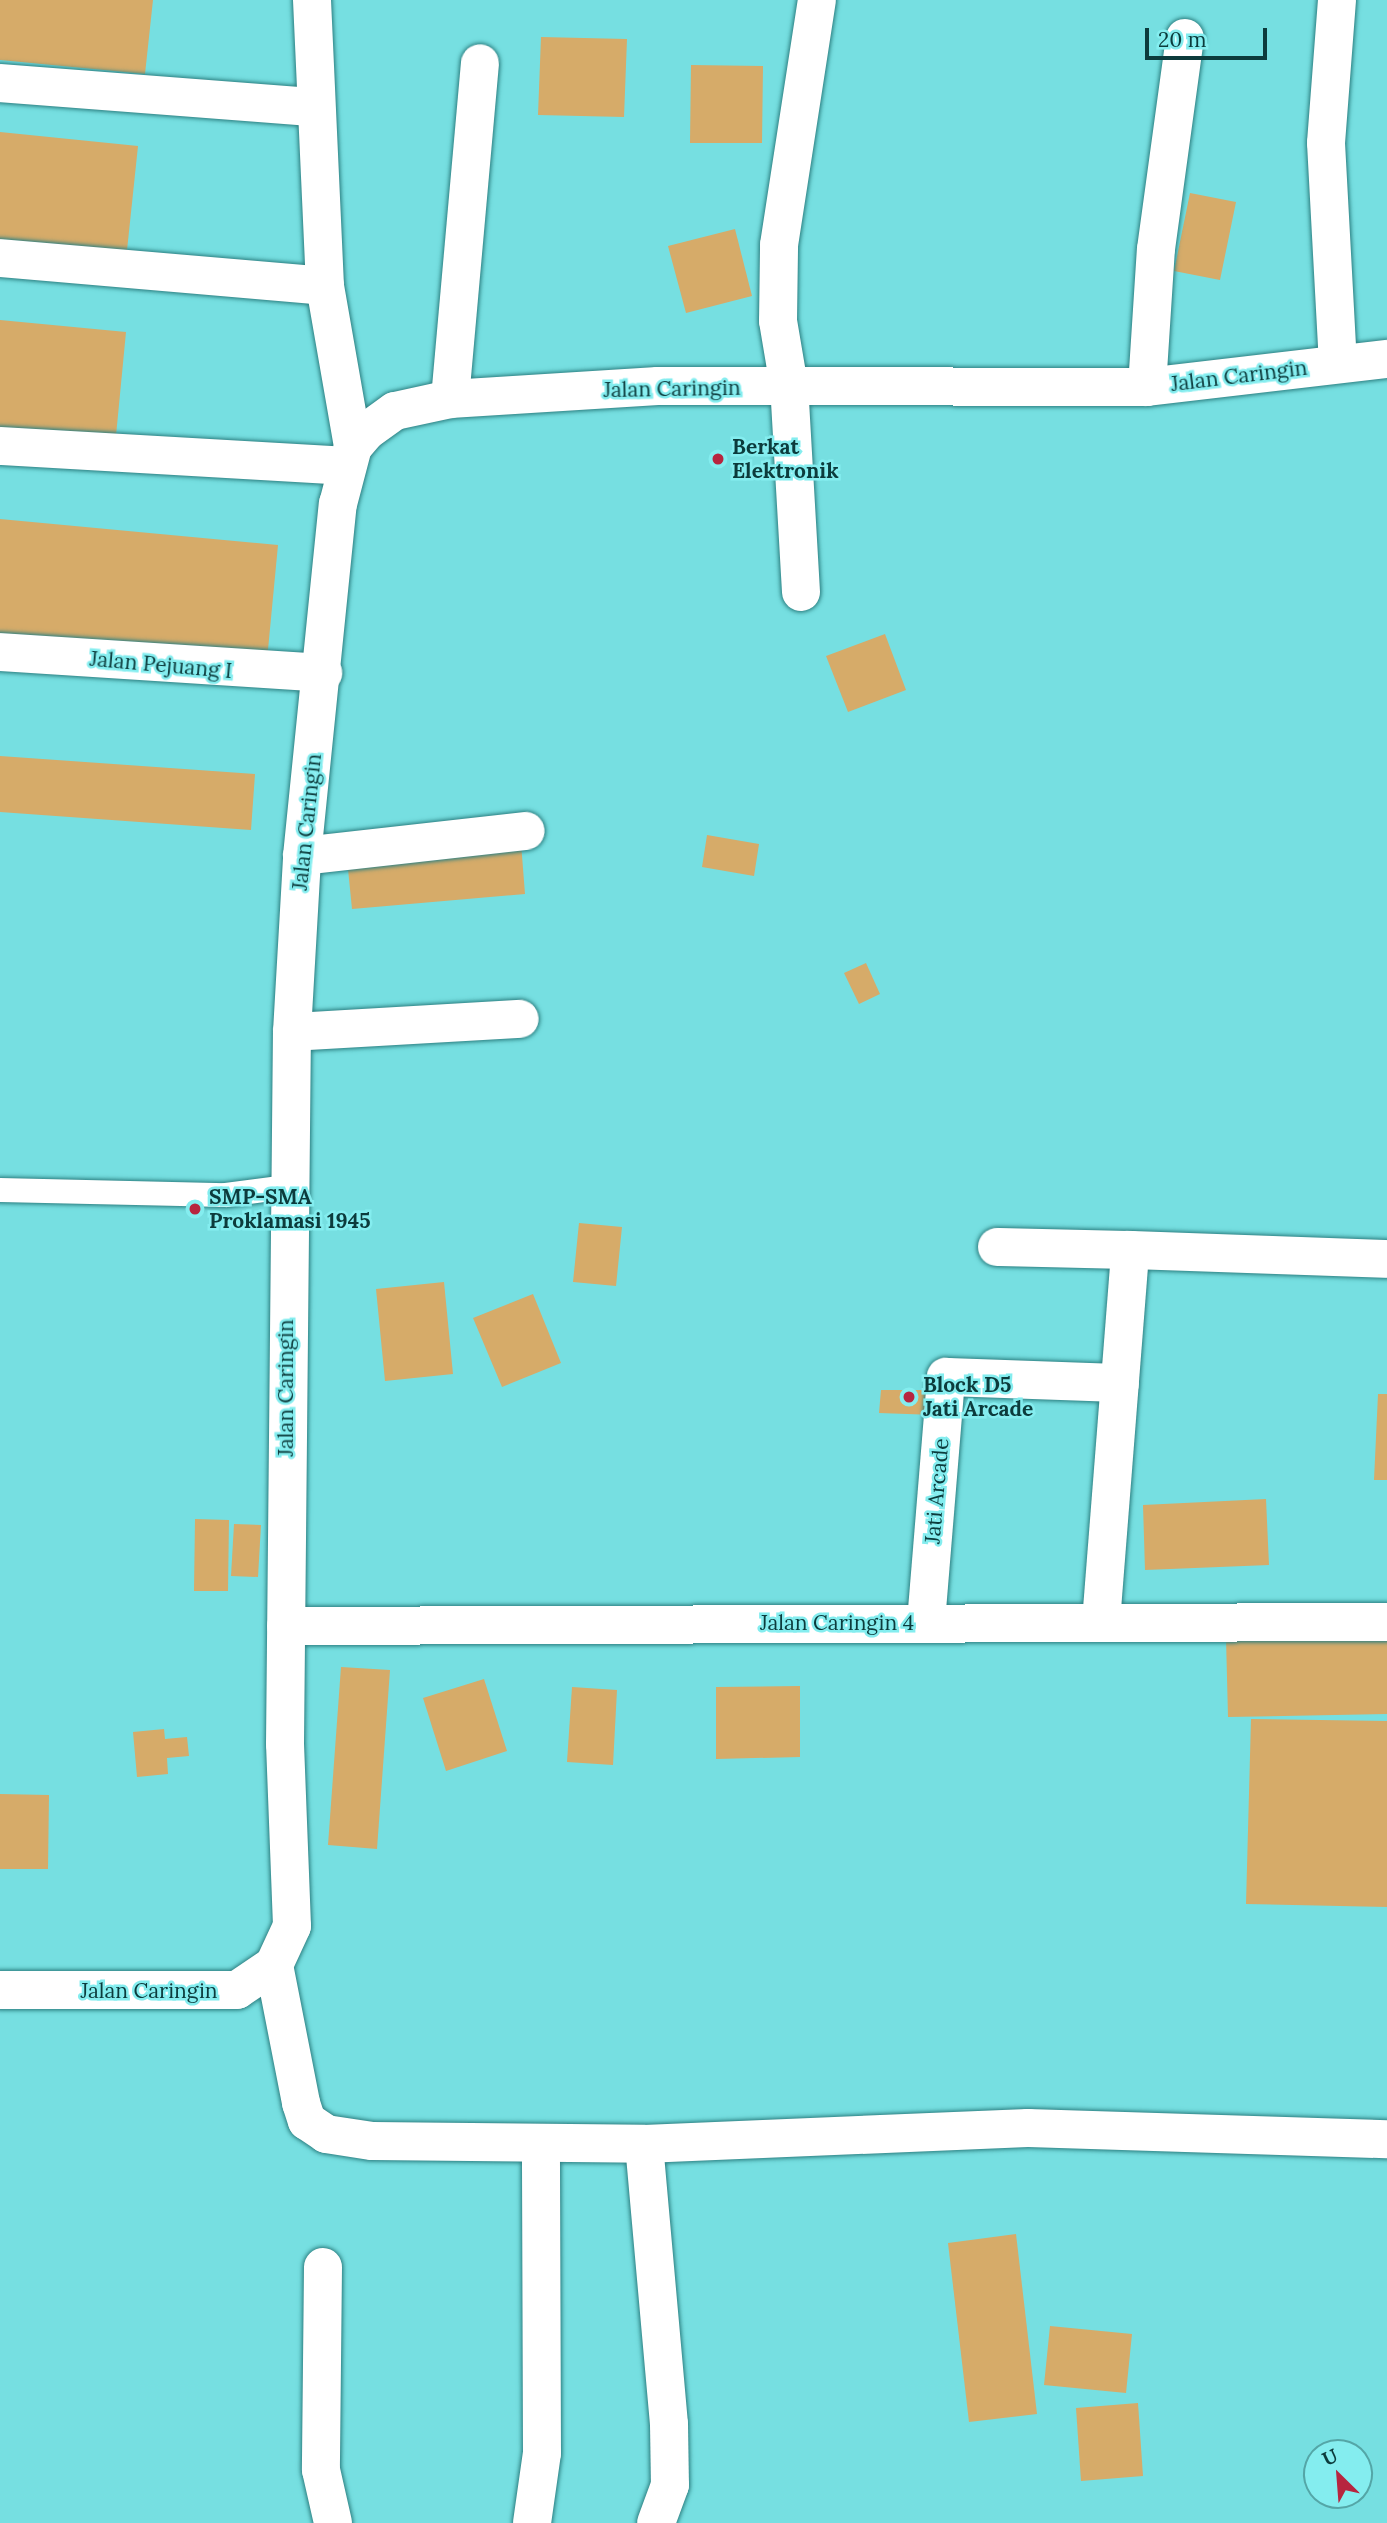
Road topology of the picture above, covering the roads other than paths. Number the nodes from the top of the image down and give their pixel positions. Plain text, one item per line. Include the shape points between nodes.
1 (312, 0) edge
2 (817, 0) edge
3 (1337, 0) edge
4 (1185, 38) dead end
5 (480, 62) dead end
6 (0, 83) edge
7 (315, 107) junction
8 (0, 258) edge
9 (325, 286) junction
10 (1387, 359) edge
11 (1338, 363) junction
12 (789, 386) junction
13 (1147, 387) junction
14 (450, 399) junction
15 (0, 446) edge
16 (349, 456) junction
17 (801, 592) dead end
18 (0, 652) edge
19 (323, 673) junction
20 (526, 831) dead end
21 (302, 856) junction
22 (520, 1019) dead end
23 (292, 1032) junction
24 (287, 1187) junction
25 (0, 1190) edge
26 (997, 1247) dead end
27 (1130, 1250) junction
28 (1387, 1259) edge
29 (1120, 1383) junction
30 (927, 1610) dead end
31 (1101, 1622) junction
32 (1387, 1622) edge
33 (286, 1626) junction
34 (274, 1965) junction
35 (0, 1990) edge
36 (1387, 2139) edge
37 (541, 2143) junction
38 (644, 2144) junction
39 (323, 2267) dead end
40 (333, 2523) edge
41 (532, 2523) edge
42 (656, 2523) edge

1 - 7 street
2 - 12 street via 779,245 778,321
3 - 11 street via 1326,143
4 - 13 street via 1156,249
5 - 14 street
6 - 7 street
7 - 9 street
8 - 9 street
9 - 16 street
10 - 11 street, Jalan Caringin
11 - 13 street, Jalan Caringin
12 - 13 street, Jalan Caringin
12 - 14 street, Jalan Caringin via 657,386
12 - 17 street
14 - 16 street, Jalan Caringin via 395,411
15 - 16 street
16 - 19 street, Jalan Caringin
18 - 19 street, Jalan Pejuang I
19 - 21 street, Jalan Caringin
20 - 21 street
21 - 23 street, Jalan Caringin
22 - 23 street
23 - 24 street, Jalan Caringin
24 - 25 lane via 226,1195
24 - 33 street, Jalan Caringin
26 - 27 street
27 - 28 street
27 - 29 street
29 - 30 street, Jati Arcade via 946,1377
29 - 31 street
31 - 32 street, Jalan Caringin 4
31 - 33 street, Jalan Caringin 4
33 - 34 street, Jalan Caringin via 292,1926
34 - 35 street, Jalan Caringin via 237,1990
34 - 37 street via 301,2103 307,2121 326,2134 372,2141
36 - 38 street via 1028,2128
37 - 38 street
37 - 41 street via 542,2453
38 - 42 street via 669,2424 670,2486
39 - 40 street via 321,2470

